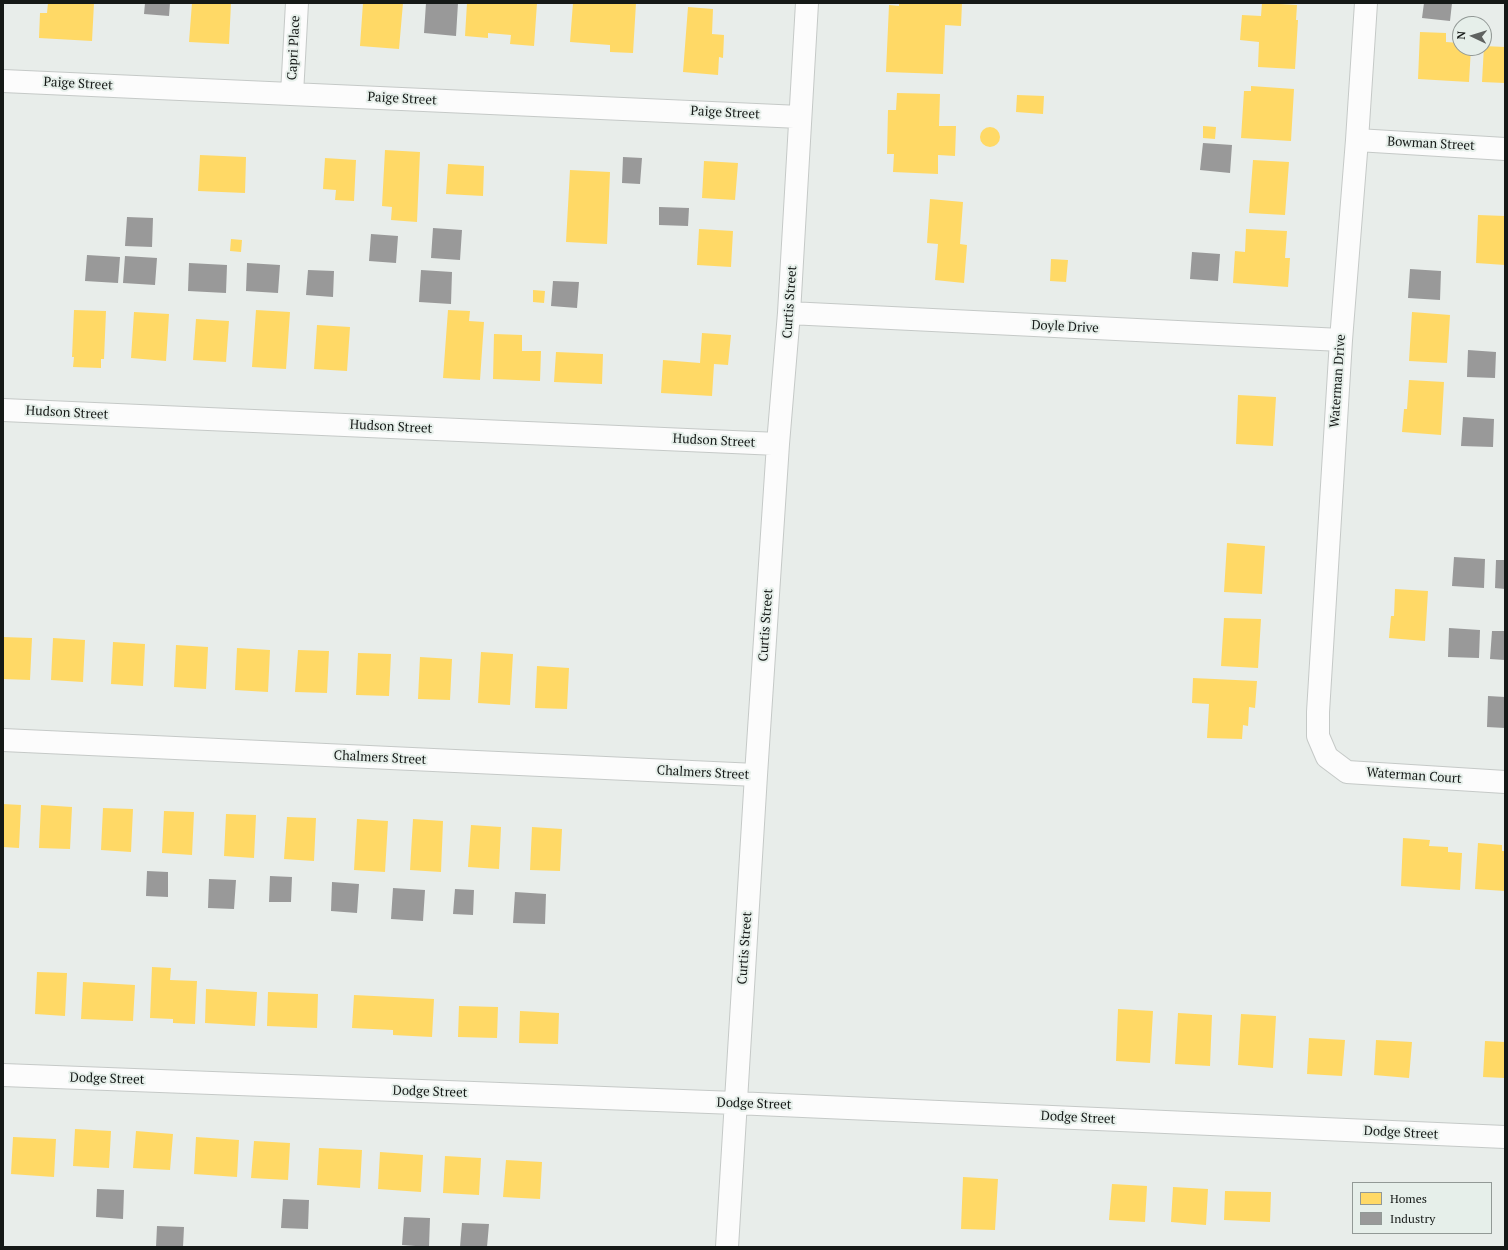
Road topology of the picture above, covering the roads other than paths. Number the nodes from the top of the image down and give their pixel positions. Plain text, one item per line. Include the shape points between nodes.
1 (297, 3) edge
2 (807, 3) edge
3 (1366, 3) edge
4 (3, 81) edge
5 (292, 94) junction
6 (800, 117) junction
7 (1357, 140) junction
8 (1505, 149) edge
9 (789, 313) junction
10 (1341, 340) junction
11 (3, 410) edge
12 (778, 444) junction
13 (3, 740) edge
14 (1327, 757) joint
15 (756, 776) junction
16 (1505, 782) edge
17 (3, 1075) edge
18 (735, 1103) junction
19 (1505, 1137) edge
20 (727, 1247) edge

1 - 5 street, Capri Place
2 - 6 street, Curtis Street
3 - 7 street, Waterman Drive
4 - 5 street, Paige Street
5 - 6 street, Paige Street
6 - 9 street, Curtis Street
7 - 8 street, Bowman Street
7 - 10 street, Waterman Drive
9 - 10 street, Doyle Drive
9 - 12 street, Curtis Street
10 - 14 street, Waterman Drive via 1318,712 1318,736
11 - 12 street, Hudson Street
12 - 15 street, Curtis Street
13 - 15 street, Chalmers Street
14 - 16 street, Waterman Court via 1347,772
15 - 18 street, Curtis Street
17 - 18 street, Dodge Street
18 - 19 street, Dodge Street
18 - 20 street, Curtis Street

